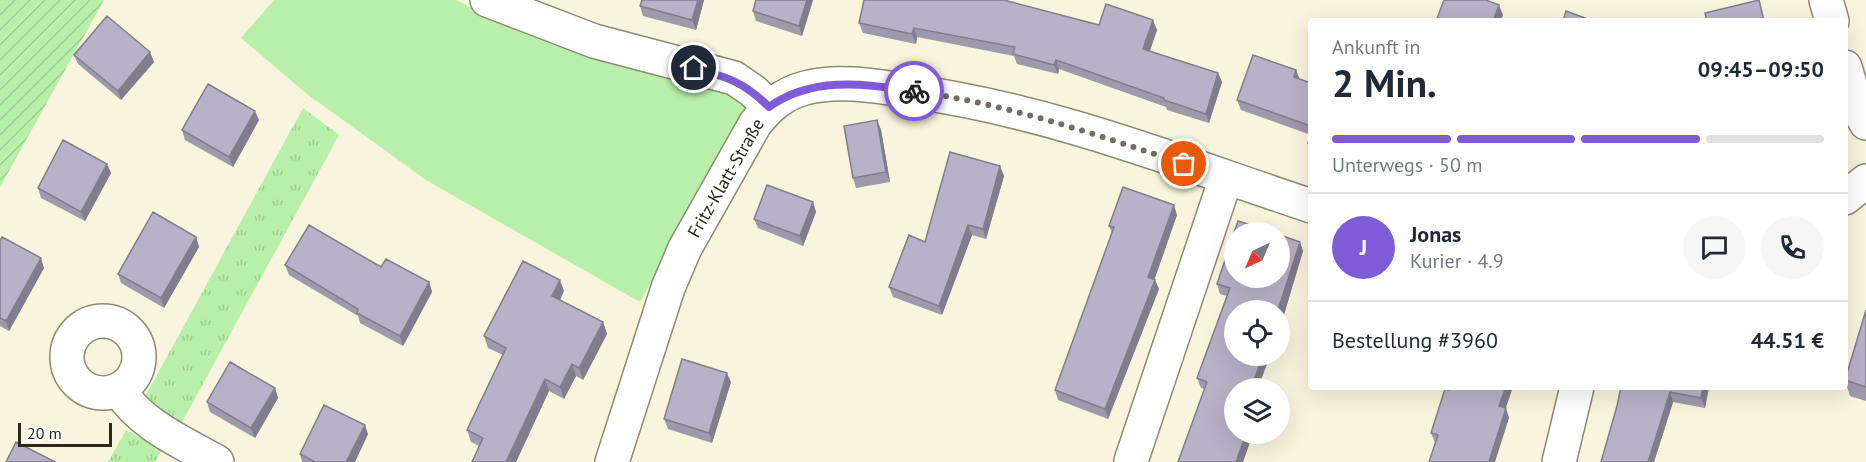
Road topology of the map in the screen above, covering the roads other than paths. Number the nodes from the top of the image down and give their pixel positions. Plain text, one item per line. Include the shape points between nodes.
1 (487, 0) edge
2 (1826, 0) edge
3 (1831, 18) edge
4 (1848, 77) edge
5 (769, 107) junction
6 (1866, 123) edge
7 (1226, 178) junction
8 (1866, 181) edge
9 (1848, 196) edge
10 (1308, 205) edge
11 (119, 390) dead end
12 (1575, 390) edge
13 (1131, 461) edge
14 (217, 462) edge
15 (612, 462) edge
16 (1559, 462) edge

1 - 5 street via 594,40 734,78
2 - 3 street
4 - 6 street
5 - 7 street, Fritz-Klatt-Straße via 797,91 835,84 941,95 1059,122
5 - 15 street, Fritz-Klatt-Straße via 755,124 685,248 668,288
7 - 10 street, Fritz-Klatt-Straße
7 - 13 street
8 - 9 street
11 - 14 street via 145,420
12 - 16 street

